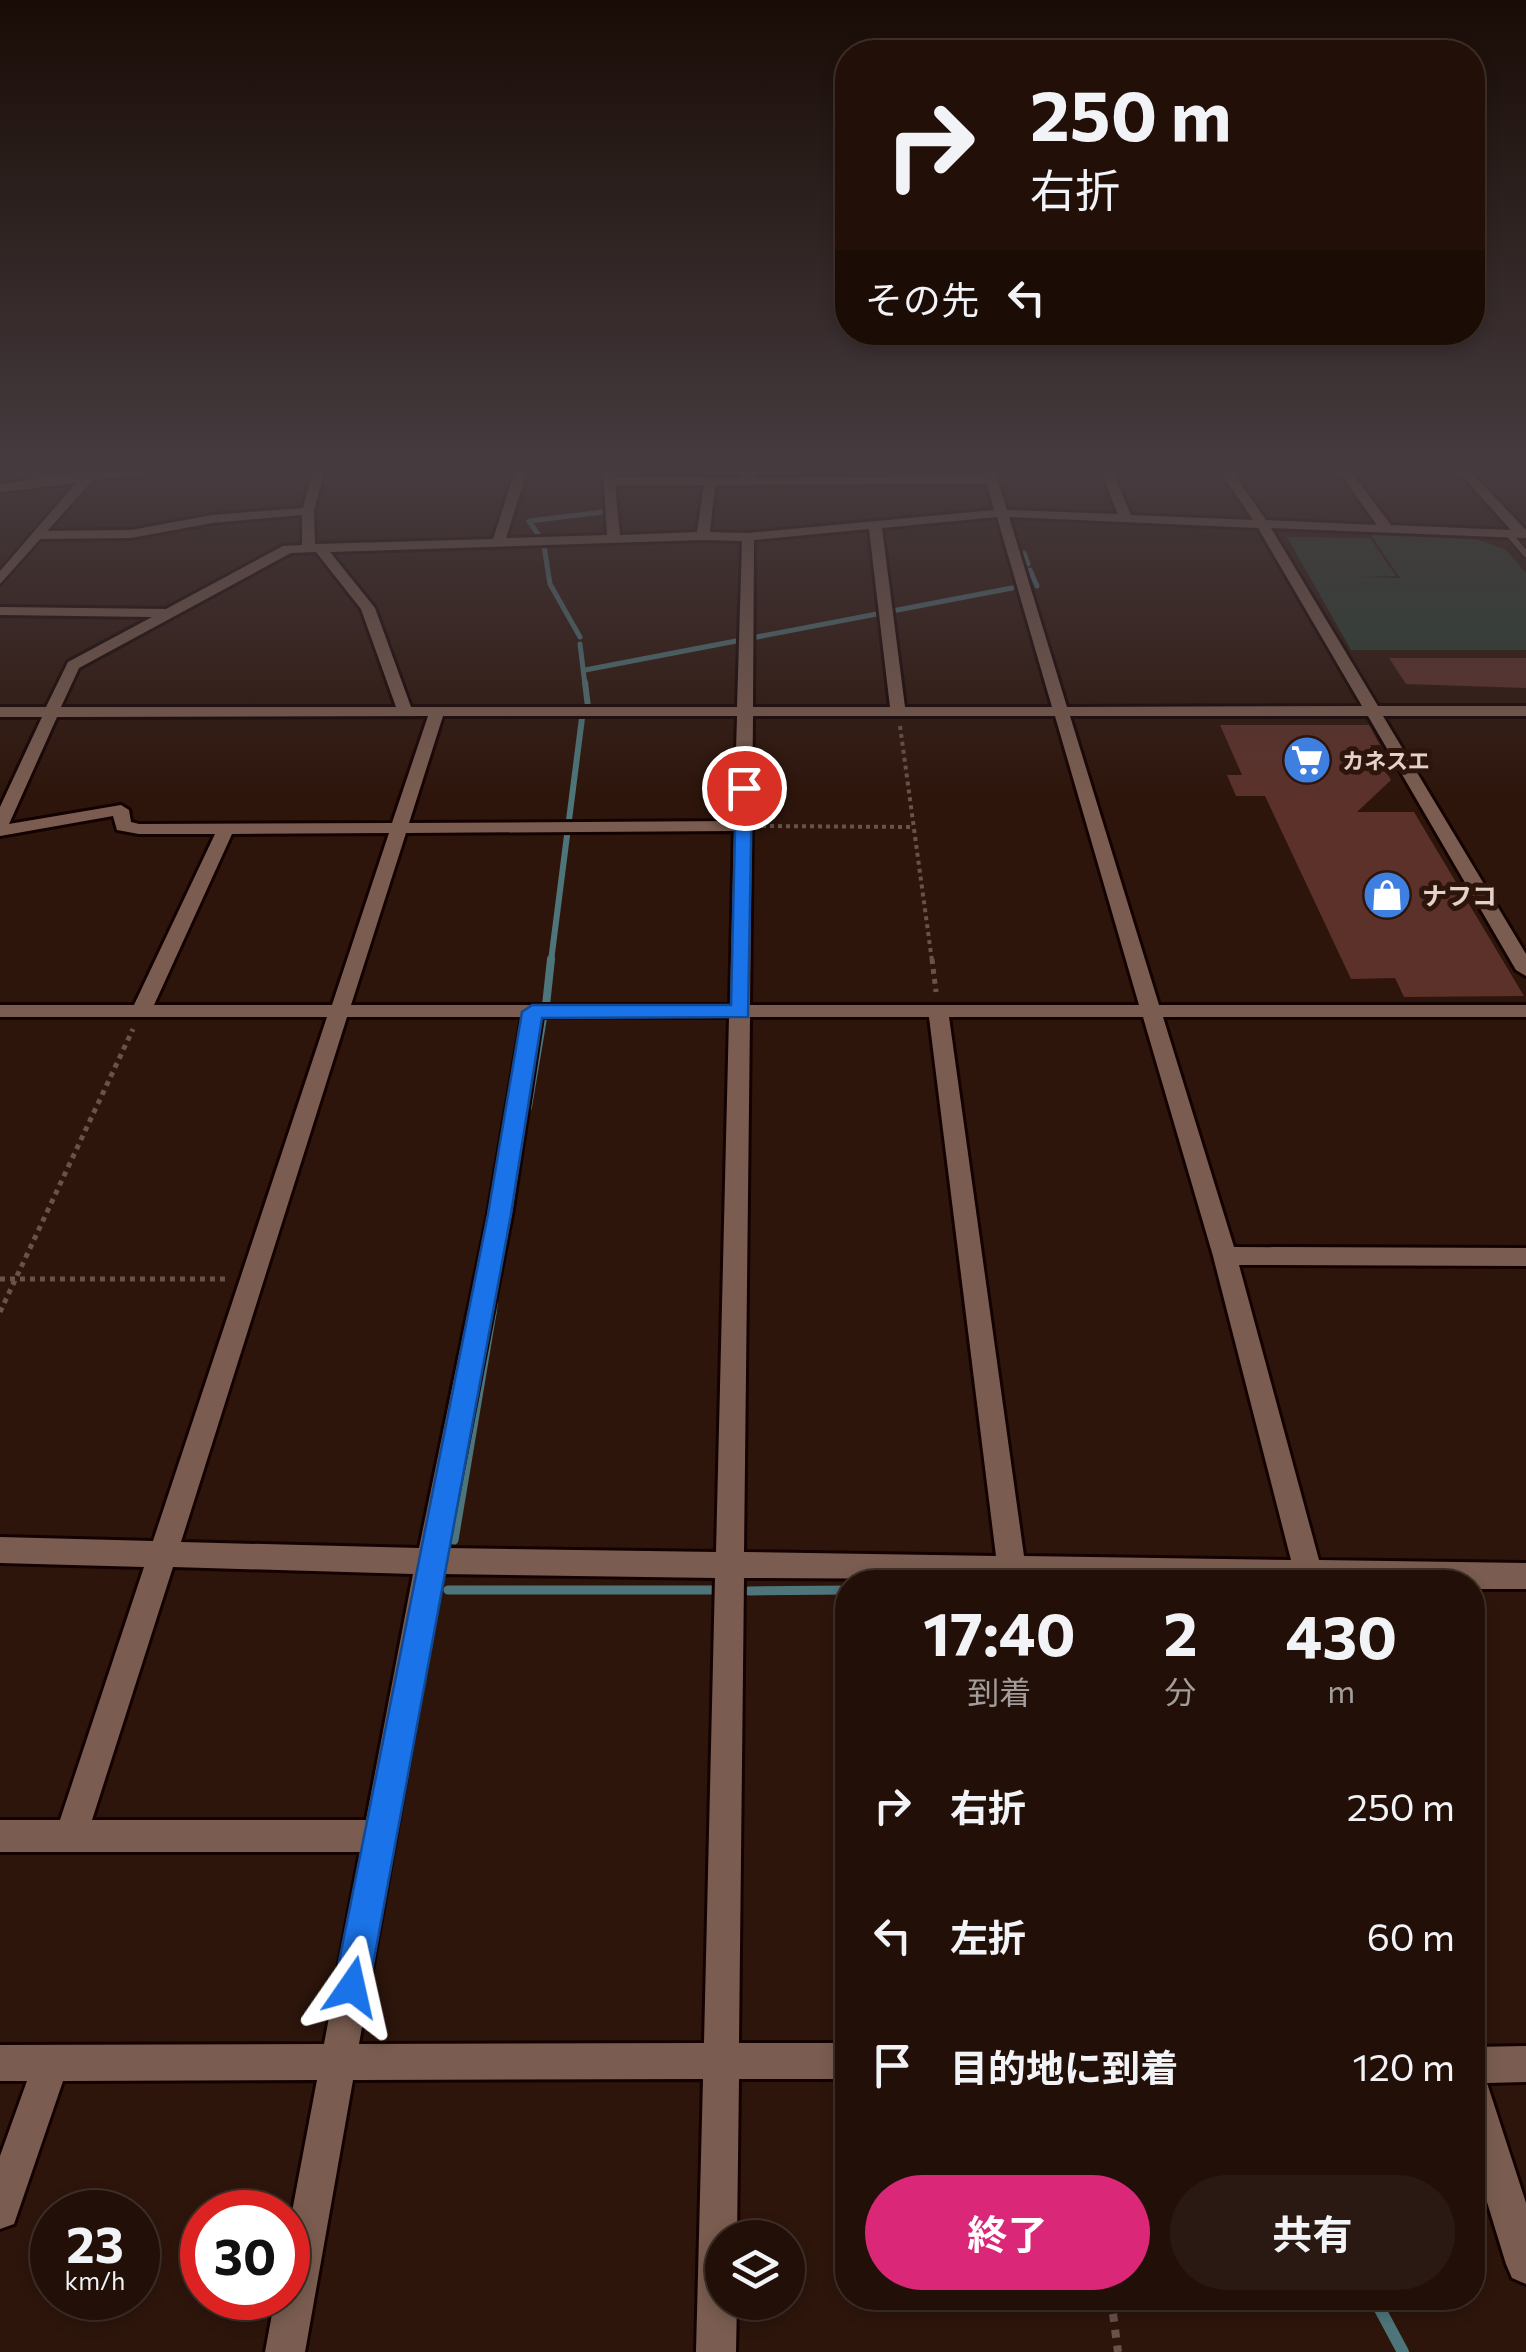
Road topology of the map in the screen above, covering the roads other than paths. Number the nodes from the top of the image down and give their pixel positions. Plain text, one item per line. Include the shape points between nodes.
1 (233, 578) edge
2 (341, 578) edge
3 (747, 578) edge
4 (881, 578) edge
5 (1021, 578) edge
6 (1293, 578) edge
7 (0, 611) edge
8 (165, 613) junction
9 (437, 711) junction
10 (1370, 711) junction
11 (0, 712) edge
12 (49, 712) junction
13 (405, 712) junction
14 (744, 712) junction
15 (1064, 712) junction
16 (1526, 712) edge
17 (898, 713) junction
18 (744, 826) junction
19 (0, 828) edge
20 (227, 828) junction
21 (400, 828) junction
22 (1526, 970) edge
23 (140, 1010) junction
24 (0, 1011) edge
25 (1526, 1011) edge
26 (532, 1012) junction
27 (741, 1012) junction
28 (938, 1012) junction
29 (338, 1013) junction
30 (1151, 1013) junction
31 (1224, 1256) junction
32 (1526, 1257) edge
33 (0, 1550) edge
34 (164, 1553) junction
35 (430, 1561) junction
36 (727, 1566) junction
37 (1012, 1570) joint
38 (1307, 1570) edge
39 (1485, 1576) edge
40 (1526, 1576) edge
41 (0, 1836) edge
42 (71, 1836) junction
43 (380, 1836) junction
44 (722, 2059) junction
45 (835, 2061) edge
46 (0, 2063) edge
47 (338, 2063) junction
48 (52, 2064) junction
49 (1526, 2064) edge
50 (1485, 2065) edge
51 (1485, 2133) edge
52 (0, 2210) edge
53 (1526, 2264) edge
54 (285, 2352) edge
55 (716, 2352) edge

1 - 8 street
2 - 13 street via 368,608
3 - 14 street
4 - 17 street
5 - 15 street
6 - 10 street
7 - 8 street
8 - 12 street via 73,665
9 - 13 street
9 - 14 street
9 - 21 street
10 - 15 street
10 - 16 street
10 - 22 street
11 - 12 street
12 - 13 street
12 - 19 street
14 - 17 street
14 - 18 street
15 - 17 street
15 - 30 street
18 - 21 street
18 - 27 street
19 - 20 street via 121,810 123,826
20 - 21 street
20 - 23 street
21 - 29 street
23 - 24 street
23 - 29 street
25 - 30 street
26 - 27 street
26 - 29 street
26 - 35 street via 500,1214
27 - 28 street
27 - 36 street
28 - 30 street
28 - 37 street
29 - 34 street
30 - 31 street
31 - 32 street
31 - 38 street
33 - 34 street
34 - 35 street
34 - 42 street
35 - 36 street
35 - 43 street
36 - 37 street
36 - 44 street
39 - 40 street
41 - 42 street
42 - 43 street
43 - 47 street
44 - 45 street
44 - 47 street
44 - 55 street
46 - 48 street
47 - 48 street
47 - 54 street
48 - 52 street
49 - 50 street
51 - 53 street

